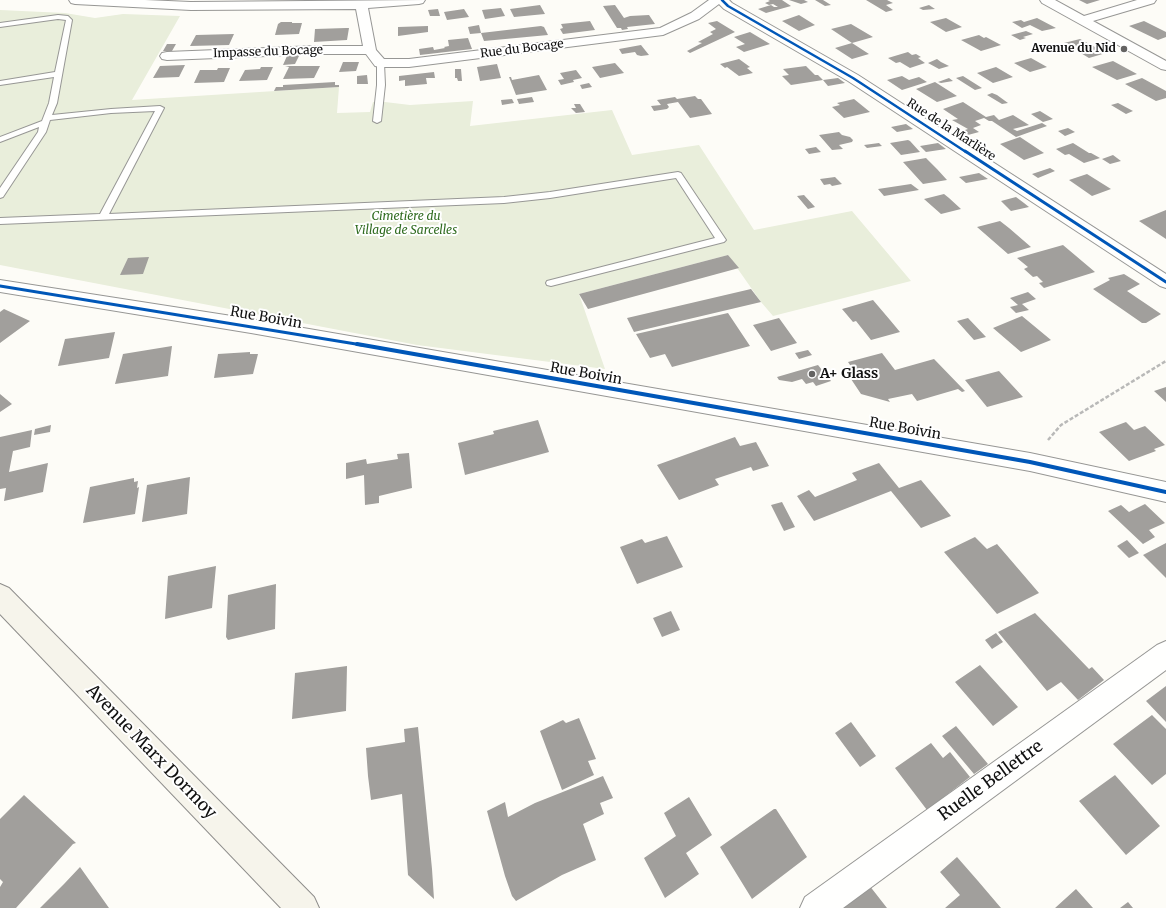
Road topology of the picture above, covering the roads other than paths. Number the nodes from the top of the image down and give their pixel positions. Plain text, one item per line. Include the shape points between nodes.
1 (75, 0) edge
2 (419, 0) edge
3 (717, 0) edge
4 (722, 0) edge
5 (1046, 0) edge
6 (1150, 0) edge
7 (361, 5) junction
8 (1083, 20) junction
9 (0, 25) edge
10 (370, 50) junction
11 (167, 56) dead end
12 (380, 63) junction
13 (1166, 66) edge
14 (59, 74) junction
15 (0, 83) edge
16 (46, 120) junction
17 (377, 121) dead end
18 (0, 140) edge
19 (0, 195) edge
20 (103, 217) junction
21 (0, 221) edge
22 (1166, 282) edge
23 (551, 283) dead end
24 (0, 286) edge
25 (1166, 492) edge
26 (0, 596) edge
27 (1166, 654) edge
28 (303, 908) edge
29 (816, 908) edge

1 - 7 street via 191,6
2 - 7 street
3 - 12 street, Rue du Bocage via 695,16 663,31 454,58
4 - 22 street, Rue de la Marlière via 728,6 853,78
5 - 8 street
6 - 8 street
7 - 10 street
8 - 13 street
9 - 14 lane via 66,17 69,20
10 - 11 street, Impasse du Bocage
10 - 12 street
12 - 17 lane via 381,85
14 - 15 lane
14 - 16 lane via 53,103
16 - 18 lane
16 - 19 lane via 42,132
16 - 20 lane via 111,111 160,108
20 - 21 lane
20 - 23 lane via 504,200 678,175 721,240
24 - 25 street, Rue Boivin via 251,326 1030,462
26 - 28 main road, Avenue Marx Dormoy
27 - 29 street, Ruelle Bellettre

